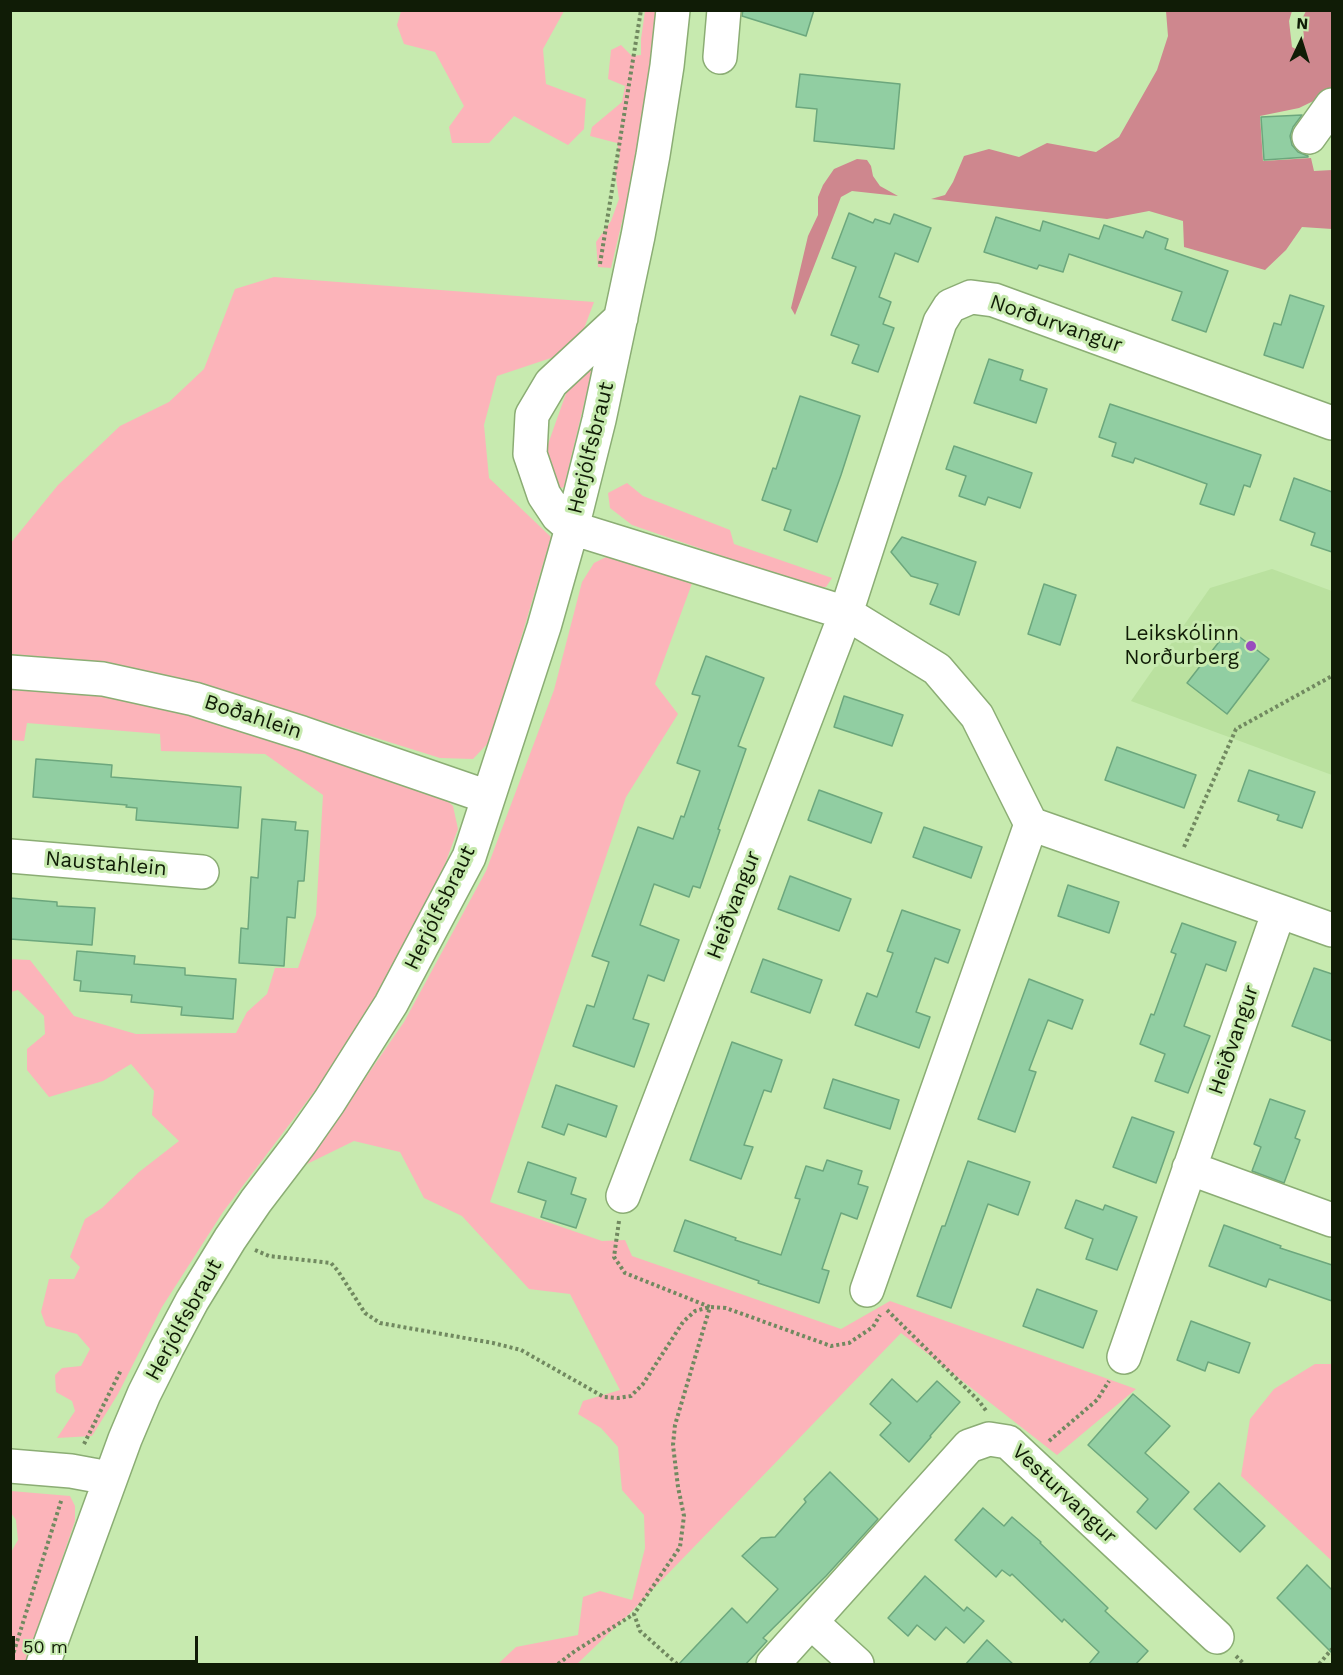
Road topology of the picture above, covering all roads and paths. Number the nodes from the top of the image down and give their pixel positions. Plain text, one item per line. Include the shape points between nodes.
1 (673, 10) edge
2 (724, 10) edge
3 (720, 57) dead end
4 (1332, 105) edge
5 (1309, 137) dead end
6 (621, 318) junction
7 (1332, 423) edge
8 (572, 528) junction
9 (846, 614) junction
10 (10, 672) edge
11 (1332, 676) edge
12 (488, 797) junction
13 (1031, 824) junction
14 (10, 856) edge
15 (202, 872) dead end
16 (1172, 873) junction
17 (1279, 911) junction
18 (1332, 930) edge
19 (1189, 1168) junction
20 (623, 1196) joint
21 (1332, 1220) edge
22 (230, 1239) junction
23 (867, 1290) dead end
24 (710, 1307) junction
25 (1124, 1357) joint
26 (1017, 1450) junction
27 (10, 1466) edge
28 (71, 1472) junction
29 (109, 1478) junction
30 (634, 1614) junction
31 (812, 1623) junction
32 (1217, 1637) dead end
33 (1332, 1649) edge
34 (10, 1664) edge
35 (43, 1665) edge
36 (558, 1665) edge
37 (677, 1665) edge
38 (773, 1665) edge
39 (858, 1665) edge
40 (1319, 1665) edge

1 - 6 street, Herjólfsbraut via 653,155
2 - 3 street
4 - 5 street
6 - 8 street, Herjólfsbraut
6 - 8 street via 551,383 532,415 530,454 544,495
7 - 9 street, Norðurvangur via 994,300 971,297 950,306 939,322
8 - 9 street
8 - 12 street, Herjólfsbraut
9 - 13 street via 938,669 977,716
9 - 20 street, Heiðvangur
10 - 12 street, Boðahlein via 103,679 194,699
11 - 16 path via 1236,729
12 - 22 street, Herjólfsbraut via 469,857 391,1004 330,1102
13 - 16 street
13 - 23 street
14 - 15 street, Naustahlein
16 - 17 street
17 - 18 street
17 - 19 street, Heiðvangur
19 - 21 street
19 - 25 street, Heiðvangur
20 - 24 path via 614,1257 625,1273
22 - 24 path via 269,1256 331,1263 365,1313 380,1323 522,1350 604,1398 631,1396 683,1322 695,1311
22 - 29 street, Herjólfsbraut via 166,1348
24 - 26 path via 726,1308 831,1346 849,1343 873,1327 884,1308 979,1401
24 - 30 path via 675,1425 673,1445 684,1516 680,1547
25 - 26 path via 1097,1400
26 - 31 street, Vesturvangur via 989,1438 969,1446
26 - 32 street, Vesturvangur
27 - 28 street
28 - 29 street
28 - 34 path
29 - 35 street, Herjólfsbraut
30 - 36 path
30 - 37 path via 640,1631
31 - 38 street, Vesturvangur
31 - 39 street
33 - 40 path

